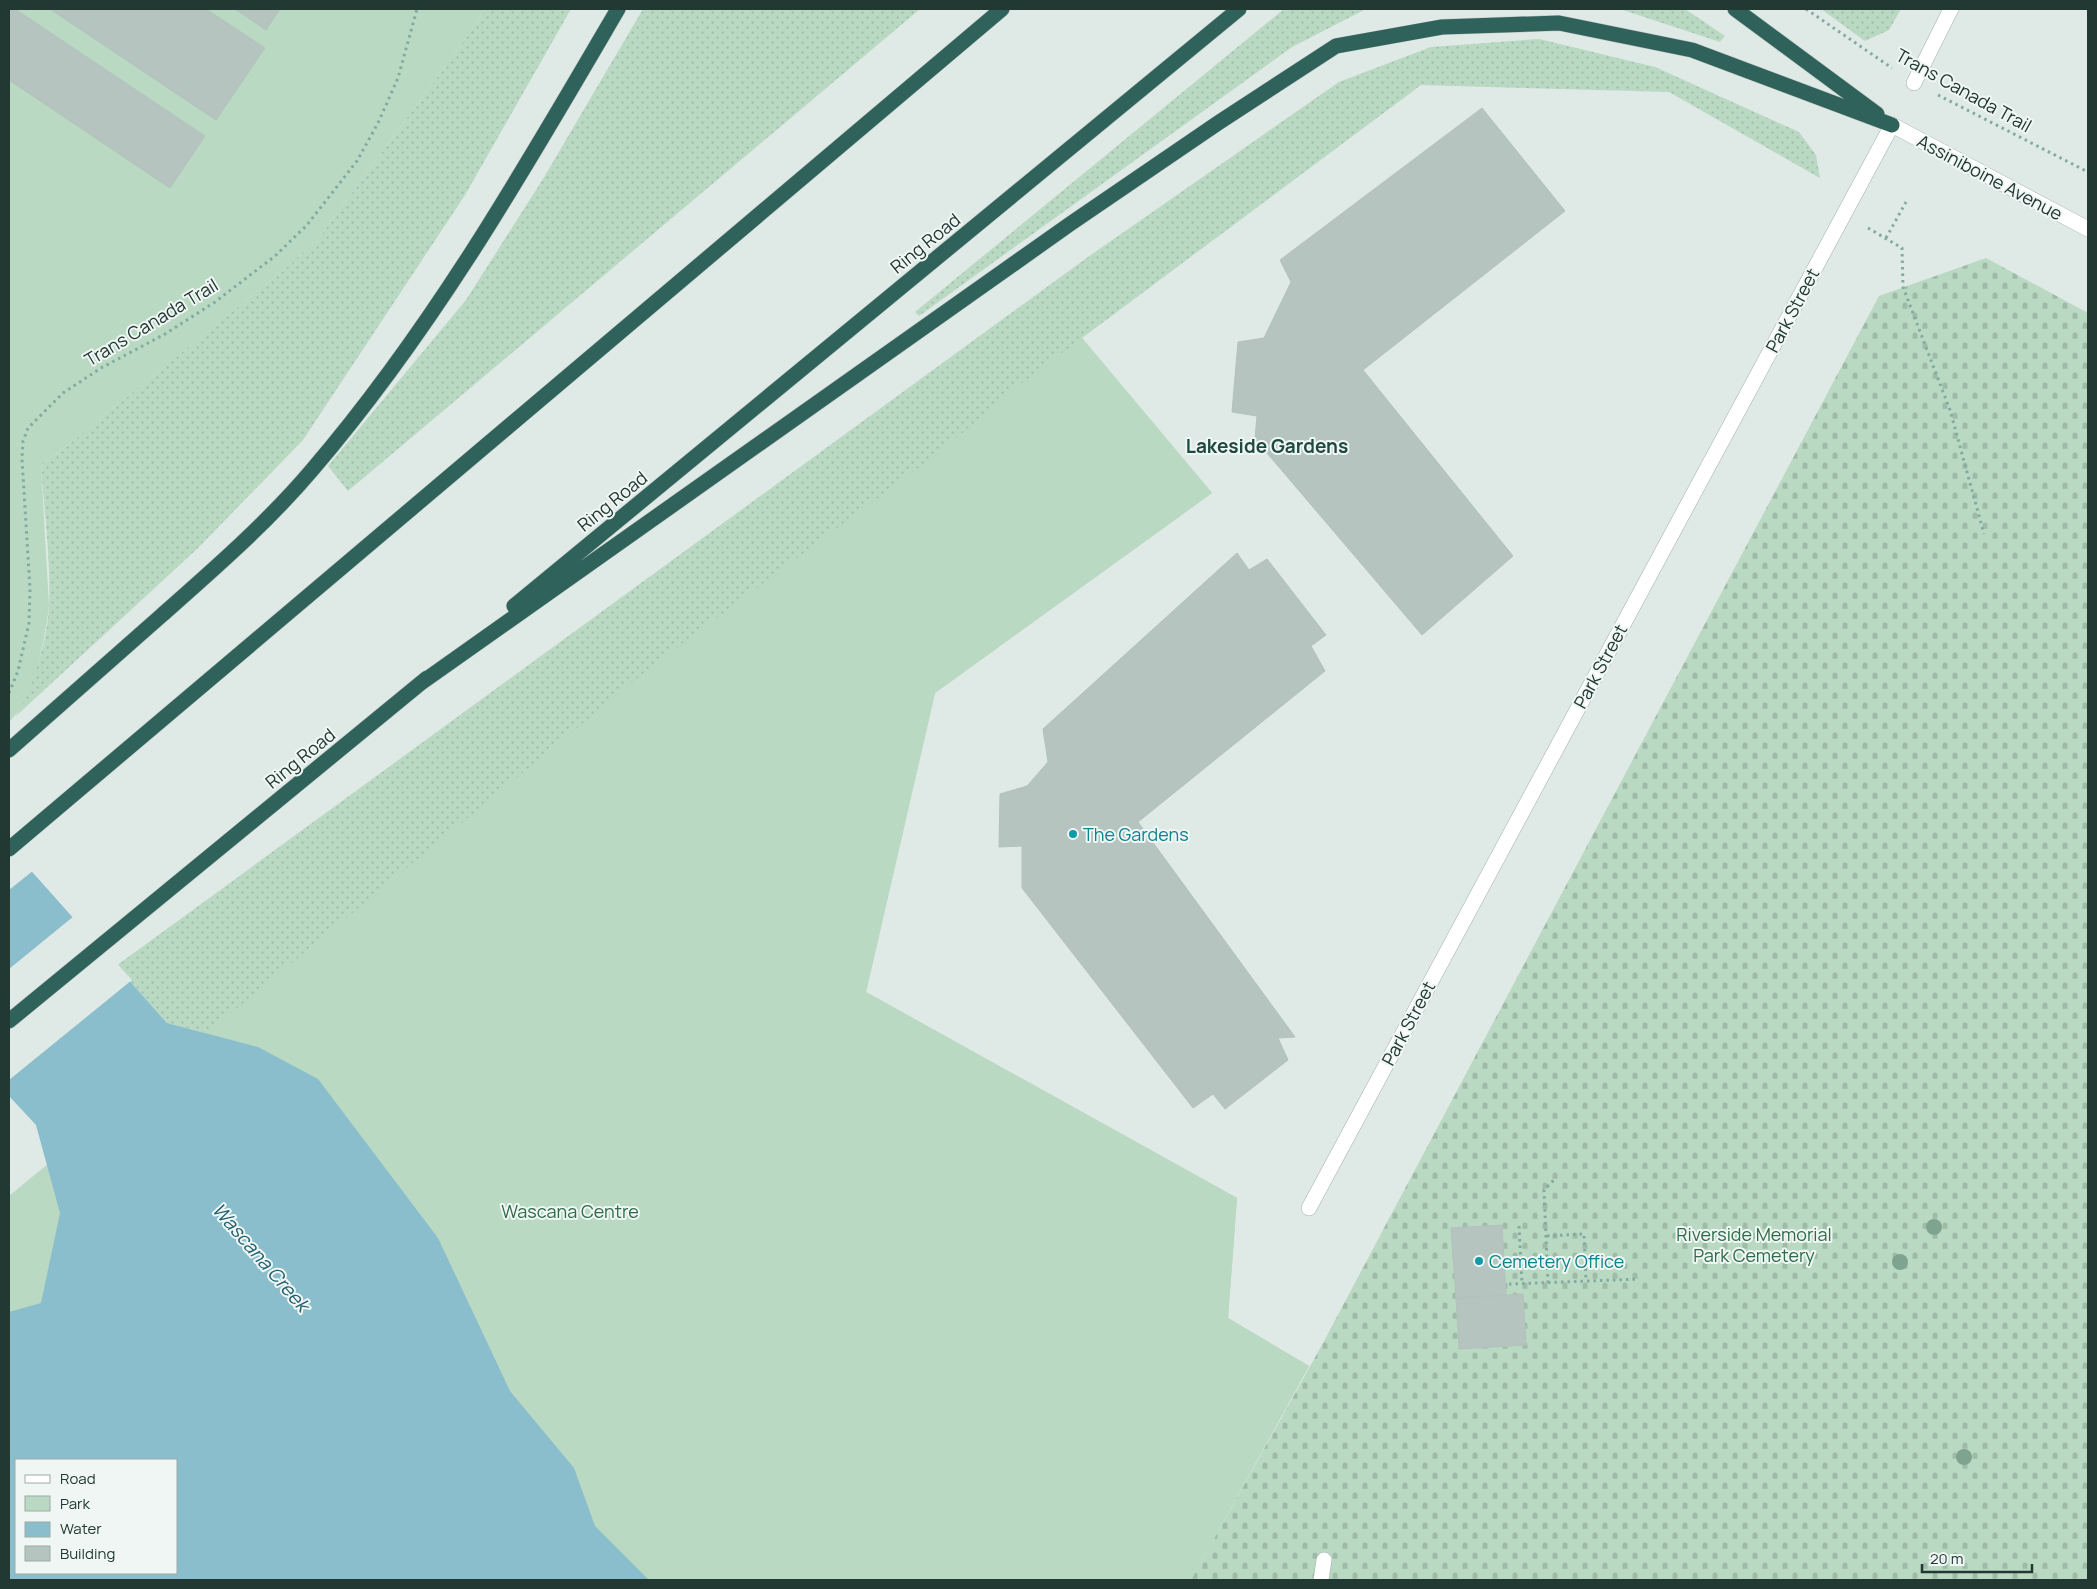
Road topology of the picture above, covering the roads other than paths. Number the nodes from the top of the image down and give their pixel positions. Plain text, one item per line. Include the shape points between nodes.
1 (618, 9) edge
2 (1002, 9) edge
3 (1239, 9) edge
4 (1735, 9) edge
5 (1951, 9) edge
6 (1914, 83) road end
7 (1892, 125) junction
8 (2088, 229) edge
9 (420, 683) junction
10 (9, 750) edge
11 (9, 849) edge
12 (9, 1021) edge
13 (1309, 1208) dead end
14 (1324, 1560) dead end
15 (1321, 1580) edge

1 - 10 highway via 512,191 443,296 386,378 311,471 233,552
2 - 11 highway
3 - 9 highway, Ring Road
4 - 7 highway
5 - 6 street
7 - 8 street, Assiniboine Avenue
7 - 9 highway via 1692,50 1559,23 1442,27 1336,46 1070,224
7 - 13 street, Park Street
9 - 12 highway, Ring Road
14 - 15 street

